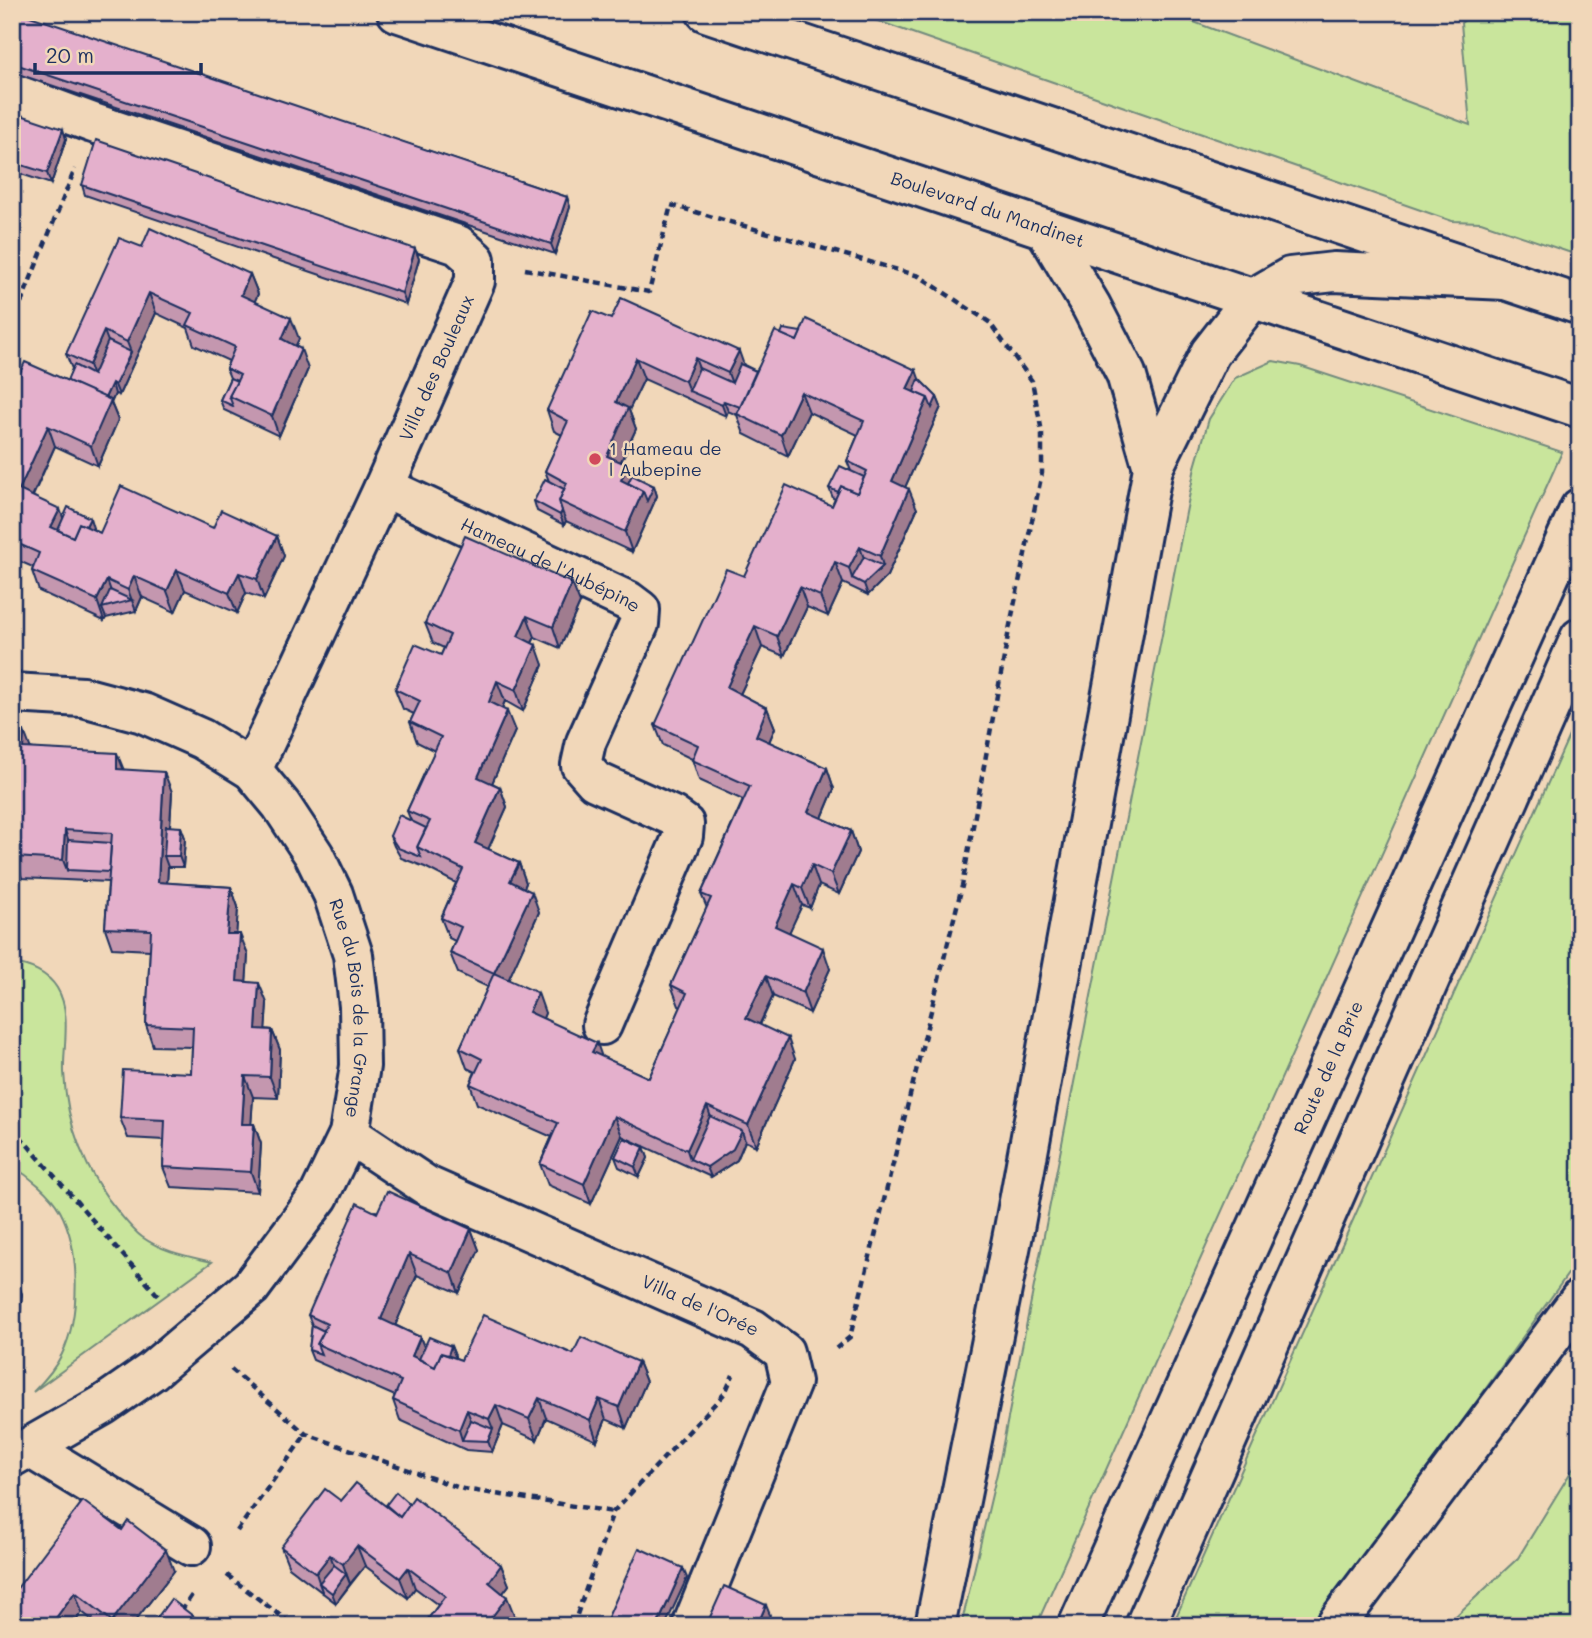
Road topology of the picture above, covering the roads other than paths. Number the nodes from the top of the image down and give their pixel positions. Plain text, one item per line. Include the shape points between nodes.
1 (397, 12) edge
2 (706, 12) edge
3 (12, 93) edge
4 (1045, 229) junction
5 (1507, 280) junction
6 (1252, 299) junction
7 (1580, 305) edge
8 (1580, 408) edge
9 (1153, 468) junction
10 (384, 487) junction
11 (1580, 508) edge
12 (1580, 638) edge
13 (12, 693) edge
14 (252, 770) junction
15 (602, 1025) dead end
16 (349, 1134) junction
17 (1580, 1299) edge
18 (21, 1453) edge
19 (191, 1545) road end
20 (692, 1626) edge
21 (935, 1626) edge
22 (1078, 1626) edge
23 (1145, 1626) edge
24 (1335, 1626) edge

1 - 4 main road, Boulevard du Mandinet
2 - 5 main road
3 - 10 main road, Villa des Bouleaux via 458,245 475,260 475,281
4 - 6 main road, Boulevard du Mandinet
4 - 9 main road via 1126,374
5 - 6 main road via 1334,272 1290,277
5 - 7 main road
6 - 8 main road, Boulevard du Mandinet
6 - 9 main road via 1210,353
9 - 21 main road via 1014,1229
10 - 14 main road, Villa des Bouleaux
10 - 15 main road, Hameau de l'Aubépine via 640,610 639,624 586,742 581,765 595,781 684,824 683,836
11 - 22 main road, Route de la Brie
12 - 23 main road
13 - 14 main road, Rue du Bois de la Grange via 83,697 143,713 202,738
14 - 16 main road, Rue du Bois de la Grange via 314,855 333,894 353,955 360,1066
16 - 18 main road, Rue du Bois de la Grange via 319,1196 251,1287 152,1371
16 - 20 main road, Villa de l'Orée via 427,1186 753,1329 784,1352 791,1382
17 - 24 main road
18 - 19 main road

